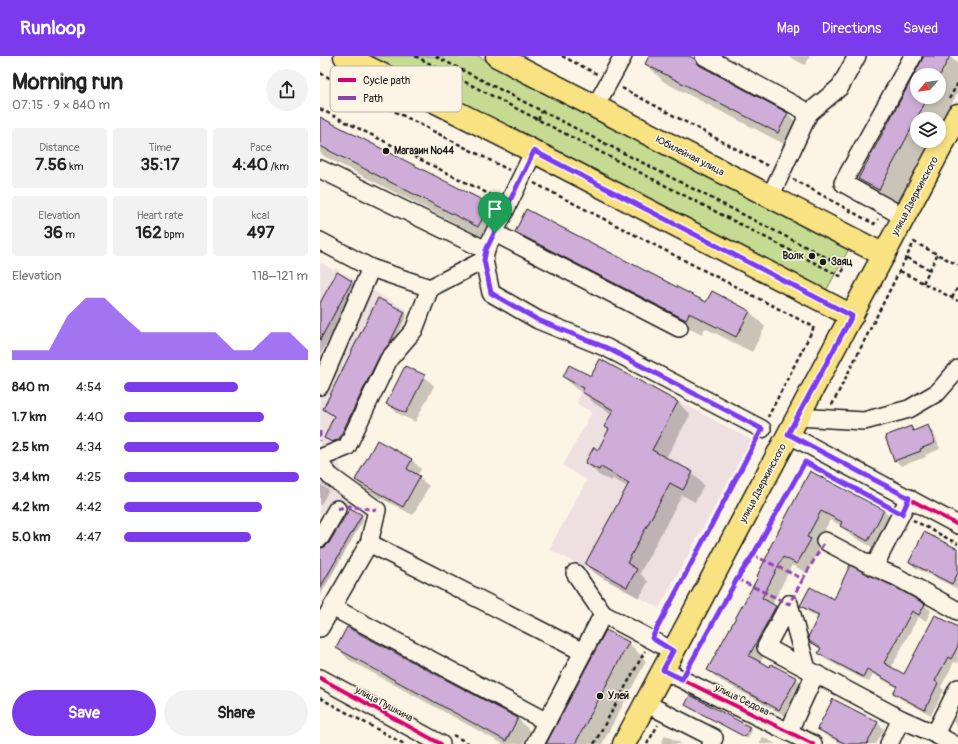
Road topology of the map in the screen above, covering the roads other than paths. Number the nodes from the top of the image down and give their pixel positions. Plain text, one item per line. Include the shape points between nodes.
1 (345, 56) edge
2 (497, 56) edge
3 (623, 56) edge
4 (704, 56) edge
5 (857, 56) edge
6 (913, 56) edge
7 (365, 66) edge
8 (595, 106) junction
9 (456, 112) edge
10 (809, 113) junction
11 (958, 115) edge
12 (534, 151) junction
13 (320, 169) edge
14 (770, 197) junction
15 (904, 217) junction
16 (495, 233) junction
17 (320, 241) edge
18 (485, 255) junction
19 (884, 255) junction
20 (371, 268) junction
21 (430, 288) junction
22 (852, 316) junction
23 (679, 328) dead end
24 (958, 369) edge
25 (320, 386) edge
26 (793, 426) junction
27 (762, 429) road end
28 (320, 458) edge
29 (320, 464) edge
30 (909, 498) junction
31 (337, 509) dead end
32 (958, 525) edge
33 (320, 538) edge
34 (825, 541) dead end
35 (369, 544) junction
36 (874, 567) junction
37 (575, 573) dead end
38 (332, 607) junction
39 (958, 611) edge
40 (603, 614) junction
41 (320, 628) edge
42 (673, 651) junction
43 (583, 652) junction
44 (663, 670) junction
45 (320, 678) edge
46 (958, 688) edge
47 (645, 703) junction
48 (901, 719) junction
49 (547, 722) junction
50 (789, 732) junction
51 (934, 734) junction
52 (441, 744) edge
53 (535, 744) edge
54 (624, 744) edge
55 (712, 744) edge
56 (813, 744) edge
57 (889, 744) edge
58 (953, 744) edge

1 - 7 main road
2 - 8 main road, Юбилейная улица
3 - 8 street
4 - 10 street
5 - 10 street via 840,87
6 - 15 street via 843,183
8 - 14 main road, Юбилейная улица
9 - 12 main road
10 - 14 street
11 - 15 main road, улица Дзержинского
12 - 16 street
12 - 22 main road
13 - 18 street
14 - 19 main road, Юбилейная улица
15 - 19 main road, улица Дзержинского
16 - 18 street
16 - 23 street
17 - 20 street
18 - 21 street
18 - 27 street via 491,293 538,320 607,348
19 - 22 main road, улица Дзержинского
20 - 21 street
20 - 25 street
21 - 28 street via 414,330 389,359 347,447
22 - 26 main road, улица Дзержинского
24 - 26 street via 938,392 909,410 864,421 826,418
26 - 30 street via 812,447
26 - 42 main road, улица Дзержинского
29 - 35 street via 330,476 377,510
30 - 32 street
30 - 36 street
31 - 33 street
34 - 36 street
35 - 38 street
35 - 43 street
36 - 39 street
37 - 40 street
38 - 41 street
38 - 49 street
40 - 42 street
40 - 43 street
42 - 44 main road, улица Дзержинского
43 - 49 street
44 - 47 main road, улица Дзержинского
44 - 50 street, улица Седова
45 - 52 street, улица Пушкина
46 - 51 street
47 - 54 main road, улица Дзержинского
47 - 55 street via 714,738
48 - 50 street via 811,672
48 - 51 street
48 - 57 street
49 - 53 street
50 - 56 street, улица Седова
51 - 58 street

